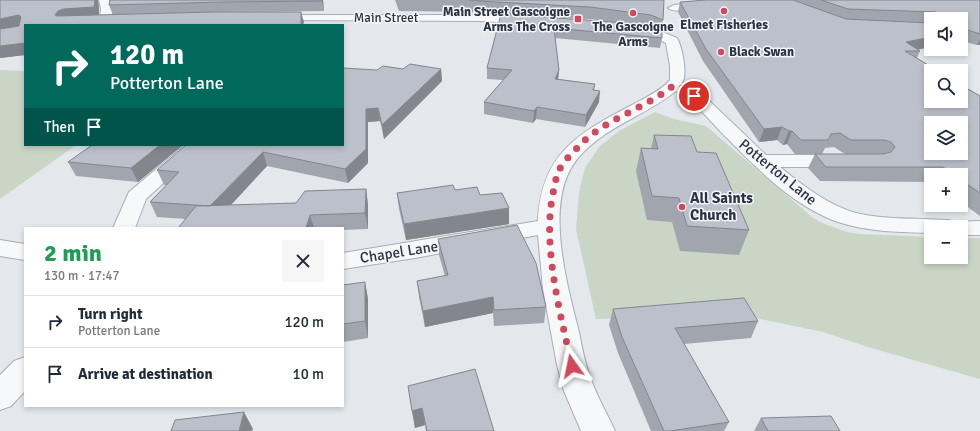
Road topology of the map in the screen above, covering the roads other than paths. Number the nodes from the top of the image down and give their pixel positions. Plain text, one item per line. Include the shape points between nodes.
1 (104, 0) edge
2 (740, 0) edge
3 (672, 4) edge
4 (264, 18) edge
5 (120, 20) edge
6 (106, 21) junction
7 (538, 21) edge
8 (92, 23) edge
9 (628, 29) edge
10 (672, 41) junction
11 (675, 82) junction
12 (195, 146) edge
13 (842, 158) edge
14 (761, 161) junction
15 (548, 226) junction
16 (924, 226) edge
17 (124, 227) edge
18 (968, 228) edge
19 (980, 228) edge
20 (0, 248) edge
21 (24, 252) edge
22 (344, 261) edge
23 (24, 371) edge
24 (0, 396) edge
25 (598, 431) edge

1 - 6 street via 107,9
2 - 3 street via 700,6
3 - 10 street via 678,36
4 - 7 street, Main Street via 472,18
5 - 6 street
6 - 8 street
9 - 10 street via 658,29
10 - 11 street via 676,60
11 - 14 street, Potterton Lane via 694,96
11 - 15 street via 664,93 607,124 572,153 558,174 550,204
12 - 17 street via 136,196
13 - 14 street
14 - 16 street, Potterton Lane via 817,205 835,213 876,223
15 - 22 street, Chapel Lane
15 - 25 street via 559,302 575,378
18 - 19 street
20 - 21 street
23 - 24 street

